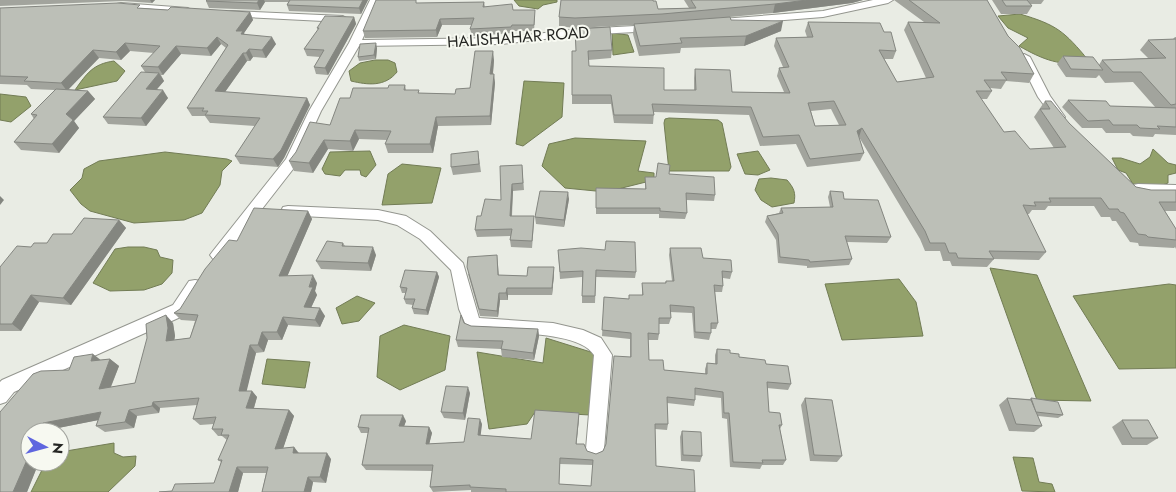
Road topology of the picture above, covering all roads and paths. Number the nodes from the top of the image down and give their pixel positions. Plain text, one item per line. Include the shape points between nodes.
1 (375, 0) edge
2 (888, 0) edge
3 (113, 6) edge
4 (202, 13) edge
5 (221, 14) edge
6 (366, 20) junction
7 (707, 24) edge
8 (670, 27) edge
9 (356, 43) junction
10 (1016, 47) edge
11 (1068, 127) edge
12 (1126, 183) edge
13 (1176, 190) edge
14 (254, 210) junction
15 (3, 390) edge
16 (595, 449) dead end

1 - 6 street
2 - 7 street via 823,14
3 - 4 street
5 - 6 street
6 - 9 street
8 - 9 street, HALISHAHAR ROAD via 579,32 502,41
9 - 14 street via 315,112 292,161
10 - 11 street via 1031,68 1044,97
12 - 13 street via 1143,191
14 - 15 street via 178,310
14 - 16 street via 378,215 401,220 424,235 458,267 474,325 548,330 595,342 603,355

